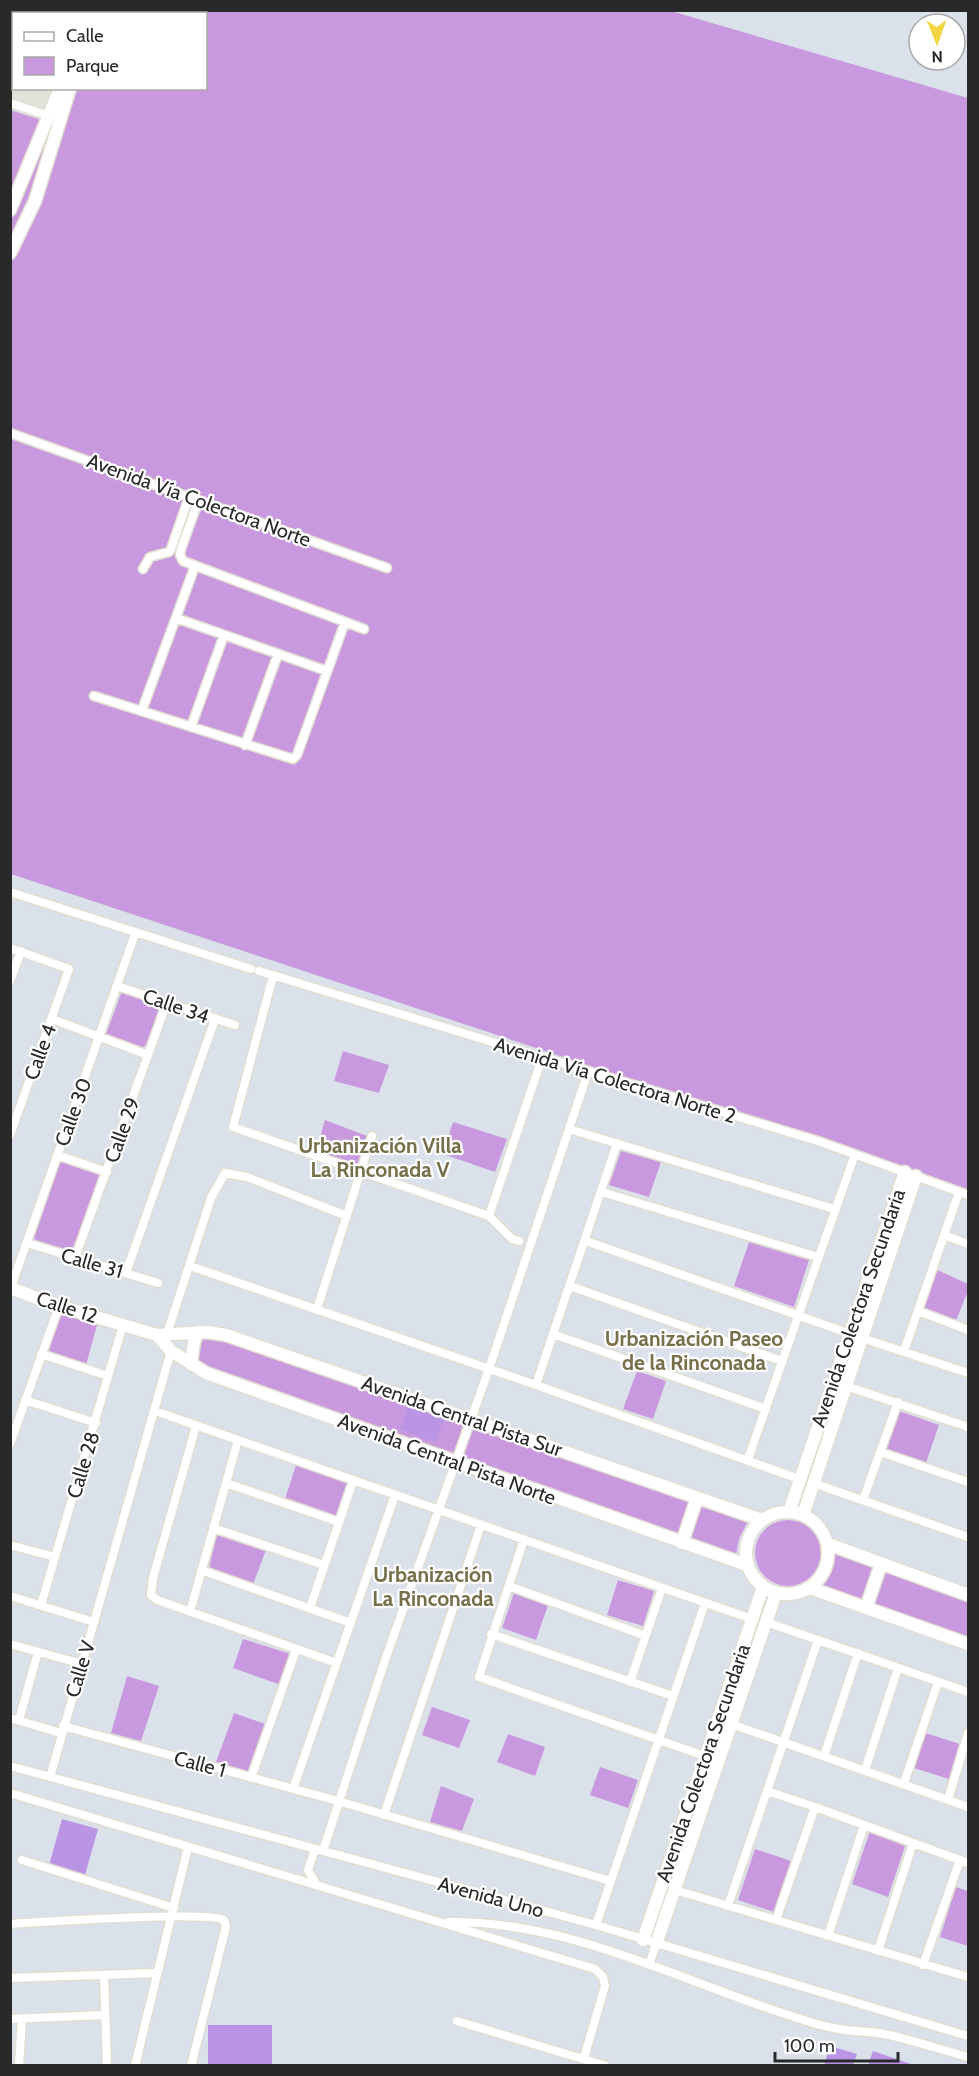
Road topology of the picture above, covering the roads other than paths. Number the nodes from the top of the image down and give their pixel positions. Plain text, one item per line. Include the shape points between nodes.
1 (59, 90) edge
2 (69, 90) edge
3 (10, 103) edge
4 (49, 116) junction
5 (10, 210) edge
6 (10, 253) edge
7 (10, 433) edge
8 (187, 495) junction
9 (202, 501) junction
10 (195, 566) junction
11 (387, 568) dead end
12 (143, 569) dead end
13 (176, 618) junction
14 (345, 622) junction
15 (364, 629) dead end
16 (224, 634) junction
17 (278, 654) junction
18 (327, 671) junction
19 (94, 696) dead end
20 (142, 710) junction
21 (191, 728) junction
22 (245, 745) junction
23 (10, 892) edge
24 (135, 934) junction
25 (10, 948) edge
26 (21, 951) junction
27 (273, 976) junction
28 (10, 981) edge
29 (117, 986) junction
30 (167, 1002) junction
31 (52, 1019) junction
32 (215, 1019) junction
33 (235, 1025) dead end
34 (100, 1038) junction
35 (148, 1055) junction
36 (542, 1058) junction
37 (588, 1072) junction
38 (14, 1116) edge
39 (568, 1129) junction
40 (11, 1131) edge
41 (372, 1136) dead end
42 (617, 1143) junction
43 (855, 1154) junction
44 (57, 1155) junction
45 (107, 1172) junction
46 (360, 1172) junction
47 (910, 1174) junction
48 (602, 1192) junction
49 (959, 1192) junction
50 (969, 1195) edge
51 (834, 1209) junction
52 (347, 1216) junction
53 (489, 1216) junction
54 (944, 1235) junction
55 (519, 1241) dead end
56 (586, 1241) junction
57 (27, 1244) junction
58 (969, 1244) edge
59 (818, 1257) junction
60 (75, 1258) junction
61 (190, 1266) junction
62 (126, 1272) junction
63 (158, 1283) dead end
64 (570, 1286) junction
65 (11, 1289) edge
66 (59, 1306) junction
67 (317, 1309) junction
68 (918, 1311) junction
69 (798, 1315) junction
70 (123, 1325) junction
71 (969, 1330) edge
72 (198, 1332) junction
73 (162, 1334) junction
74 (553, 1334) junction
75 (849, 1334) junction
76 (862, 1338) junction
77 (171, 1351) junction
78 (904, 1351) junction
79 (41, 1354) junction
80 (782, 1360) junction
81 (191, 1364) junction
82 (489, 1369) junction
83 (969, 1373) edge
84 (108, 1376) junction
85 (536, 1385) junction
86 (846, 1386) junction
87 (25, 1400) junction
88 (898, 1402) junction
89 (766, 1409) junction
90 (155, 1411) junction
91 (470, 1418) junction
92 (96, 1423) junction
93 (196, 1426) junction
94 (969, 1427) edge
95 (238, 1440) junction
96 (10, 1444) edge
97 (880, 1452) junction
98 (748, 1459) junction
99 (455, 1461) junction
100 (800, 1479) junction
101 (353, 1481) junction
102 (969, 1482) edge
103 (226, 1483) junction
104 (813, 1483) junction
105 (395, 1495) junction
106 (697, 1498) junction
107 (863, 1500) junction
108 (437, 1510) junction
109 (789, 1512) junction
110 (803, 1515) junction
111 (762, 1520) junction
112 (339, 1522) junction
113 (481, 1525) junction
114 (213, 1528) junction
115 (969, 1537) edge
116 (524, 1539) junction
117 (682, 1543) junction
118 (828, 1544) junction
119 (10, 1545) edge
120 (55, 1557) junction
121 (881, 1564) junction
122 (324, 1565) junction
123 (747, 1565) junction
124 (201, 1570) junction
125 (509, 1586) junction
126 (763, 1587) junction
127 (662, 1588) junction
128 (810, 1588) junction
129 (776, 1593) junction
130 (969, 1594) edge
131 (10, 1596) edge
132 (705, 1603) junction
133 (41, 1605) junction
134 (310, 1608) junction
135 (866, 1608) junction
136 (190, 1612) junction
137 (752, 1619) junction
138 (94, 1622) junction
139 (766, 1622) junction
140 (351, 1623) junction
141 (491, 1634) junction
142 (646, 1636) junction
143 (818, 1640) junction
144 (10, 1644) edge
145 (969, 1644) edge
146 (296, 1650) junction
147 (38, 1652) junction
148 (858, 1653) junction
149 (337, 1663) junction
150 (82, 1664) junction
151 (898, 1668) junction
152 (630, 1682) junction
153 (938, 1682) junction
154 (969, 1692) edge
155 (673, 1696) junction
156 (15, 1719) edge
157 (731, 1724) junction
158 (62, 1730) junction
159 (969, 1733) edge
160 (658, 1739) junction
161 (783, 1742) junction
162 (705, 1756) junction
163 (824, 1756) junction
164 (719, 1761) junction
165 (10, 1766) edge
166 (865, 1770) junction
167 (50, 1777) junction
168 (251, 1778) junction
169 (904, 1783) junction
170 (293, 1789) junction
171 (767, 1791) junction
172 (10, 1793) edge
173 (948, 1800) junction
174 (338, 1801) junction
175 (815, 1807) junction
176 (969, 1807) edge
177 (384, 1815) junction
178 (864, 1825) junction
179 (913, 1843) junction
180 (188, 1847) junction
181 (319, 1850) junction
182 (22, 1860) dead end
183 (964, 1861) edge
184 (308, 1870) junction
185 (288, 1877) junction
186 (611, 1881) junction
187 (320, 1886) junction
188 (675, 1890) junction
189 (728, 1906) junction
190 (174, 1908) junction
191 (171, 1918) junction
192 (776, 1920) junction
193 (440, 1922) junction
194 (10, 1924) edge
195 (596, 1925) junction
196 (828, 1936) junction
197 (643, 1940) junction
198 (656, 1944) junction
199 (878, 1951) junction
200 (649, 1965) junction
201 (923, 1965) junction
202 (157, 1973) junction
203 (104, 1975) junction
204 (969, 1977) edge
205 (10, 1978) edge
206 (105, 2015) junction
207 (10, 2019) edge
208 (22, 2019) junction
209 (457, 2021) dead end
210 (969, 2036) edge
211 (569, 2055) junction
212 (969, 2057) edge
213 (584, 2058) junction
214 (19, 2066) edge
215 (107, 2066) edge
216 (135, 2066) edge
217 (191, 2066) edge
218 (566, 2066) edge
219 (606, 2066) edge

1 - 4 street
2 - 6 street via 35,201
3 - 4 street
4 - 5 street
7 - 8 street, Avenida Vía Colectora Norte
8 - 9 street, Avenida Vía Colectora Norte
8 - 12 street via 171,549 150,557
9 - 10 street via 198,502 180,555 183,561
9 - 11 street, Avenida Vía Colectora Norte
10 - 13 street
10 - 14 street
13 - 16 street
13 - 20 street
14 - 15 street
14 - 18 street
16 - 17 street
16 - 21 street
17 - 18 street
17 - 22 street
18 - 22 street via 295,757 286,759
19 - 20 street
20 - 21 street
21 - 22 street
23 - 24 street, Avenida Vía Colectora Norte 2
24 - 27 street, Avenida Vía Colectora Norte 2
24 - 29 street, Calle 30
25 - 26 street
26 - 28 street
26 - 31 street, Calle 4 via 69,969
27 - 36 street, Avenida Vía Colectora Norte 2
27 - 46 street via 233,1127
29 - 30 street, Calle 34
29 - 34 street, Calle 30
30 - 32 street, Calle 34
30 - 35 street, Calle 29
31 - 34 street
31 - 38 street, Calle 4
32 - 33 street, Calle 34
32 - 62 street
34 - 35 street
34 - 44 street, Calle 30
35 - 45 street, Calle 29
36 - 37 street, Avenida Vía Colectora Norte 2
36 - 53 street
37 - 39 street
37 - 43 street, Avenida Vía Colectora Norte 2
38 - 40 street, Calle 4
39 - 42 street
39 - 82 street
41 - 46 street
42 - 48 street
42 - 51 street
43 - 47 street, Avenida Vía Colectora Norte 2
43 - 51 street
44 - 45 street
44 - 57 street, Calle 30
45 - 60 street, Calle 29
46 - 52 street
46 - 53 street
47 - 49 street, Avenida Vía Colectora Norte 2
47 - 75 street, Avenida Colectora Secundaria
47 - 76 street, Avenida Colectora Secundaria
48 - 56 street
48 - 59 street
49 - 50 street, Avenida Vía Colectora Norte 2
49 - 54 street
51 - 59 street
52 - 61 street via 247,1177 225,1173 211,1198
52 - 67 street
53 - 55 street
54 - 58 street
54 - 68 street
56 - 64 street
56 - 69 street
57 - 60 street, Calle 31
57 - 65 street, Calle 30
59 - 69 street
60 - 62 street, Calle 31
61 - 67 street
61 - 73 street
62 - 63 street, Calle 31
64 - 74 street
64 - 80 street
65 - 66 street, Calle 12
66 - 70 street, Calle 12
66 - 79 street
67 - 82 street
68 - 71 street
68 - 78 street
69 - 75 street
69 - 80 street
70 - 73 street, Calle 12
70 - 84 street, Calle 28
72 - 73 street, Avenida Central Pista Sur
72 - 81 street
72 - 91 street, Avenida Central Pista Sur via 226,1335
73 - 77 street, Avenida Central Pista Norte
74 - 85 street
74 - 89 street
75 - 76 street
75 - 100 street, Avenida Colectora Secundaria
76 - 78 street
76 - 86 street, Avenida Colectora Secundaria
77 - 81 street, Avenida Central Pista Norte
77 - 90 street, Calle V
78 - 83 street
79 - 84 street
79 - 87 street
80 - 89 street
81 - 99 street, Avenida Central Pista Norte via 206,1373
82 - 85 street
82 - 91 street
84 - 92 street, Calle 28
85 - 98 street
86 - 88 street
86 - 104 street, Avenida Colectora Secundaria
87 - 92 street
87 - 96 street
88 - 94 street
88 - 97 street
89 - 98 street
90 - 93 street
90 - 138 street, Calle V
91 - 99 street
91 - 106 street, Avenida Central Pista Sur
92 - 120 street, Calle 28
93 - 95 street
93 - 136 street via 150,1591 157,1600
95 - 101 street
95 - 103 street
97 - 102 street
97 - 107 street
98 - 100 street
99 - 108 street
99 - 117 street, Avenida Central Pista Norte
100 - 109 street, Avenida Colectora Secundaria
101 - 105 street
101 - 112 street
103 - 112 street
103 - 114 street
104 - 107 street
104 - 110 street, Avenida Colectora Secundaria
105 - 108 street
105 - 140 street
106 - 111 street, Avenida Central Pista Sur
106 - 117 street
107 - 115 street
108 - 113 street
108 - 174 street
109 - 110 street
109 - 111 street
110 - 118 street via 819,1527
111 - 123 street via 748,1540
112 - 122 street
113 - 116 street
113 - 177 street
114 - 122 street
114 - 124 street
116 - 125 street
116 - 127 street
117 - 123 street, Avenida Central Pista Norte
118 - 121 street
118 - 128 street via 824,1574
119 - 120 street
120 - 133 street, Calle 28
121 - 130 street
121 - 135 street
122 - 134 street
123 - 126 street
124 - 134 street
124 - 136 street
125 - 141 street
125 - 142 street
126 - 129 street
126 - 137 street, Avenida Colectora Secundaria
127 - 132 street
127 - 142 street
128 - 129 street via 791,1595
128 - 135 street
129 - 139 street, Avenida Colectora Secundaria
131 - 133 street
132 - 137 street
132 - 155 street
133 - 138 street
134 - 140 street
135 - 145 street
136 - 146 street
137 - 162 street, Avenida Colectora Secundaria
138 - 150 street, Calle V
139 - 143 street
139 - 157 street, Avenida Colectora Secundaria
140 - 149 street
141 - 152 street
141 - 160 street via 478,1672 482,1679
142 - 152 street
143 - 148 street
143 - 161 street
144 - 147 street
146 - 149 street
146 - 168 street
147 - 150 street
147 - 156 street
148 - 151 street
148 - 163 street
149 - 170 street
150 - 158 street, Calle V
151 - 153 street
151 - 166 street
152 - 155 street
153 - 154 street
153 - 169 street
155 - 160 street
156 - 158 street, Calle 1
157 - 161 street
157 - 164 street, Avenida Colectora Secundaria
158 - 167 street, Calle V
158 - 168 street, Calle 1
159 - 173 street
160 - 162 street
160 - 186 street
161 - 163 street
161 - 171 street
162 - 164 street
162 - 197 street, Avenida Colectora Secundaria
163 - 166 street
164 - 188 street, Avenida Colectora Secundaria
165 - 167 street, Avenida Uno
166 - 169 street
167 - 181 street, Avenida Uno
168 - 170 street, Calle 1
169 - 173 street
170 - 174 street, Calle 1
171 - 175 street
171 - 189 street
172 - 180 street, Avenida Uno
173 - 176 street
174 - 177 street, Calle 1
174 - 181 street
175 - 178 street
175 - 192 street
177 - 186 street, Calle 1
178 - 179 street
178 - 196 street
179 - 183 street
179 - 199 street
180 - 185 street, Avenida Uno
180 - 190 street
181 - 184 street
181 - 195 street, Avenida Uno
182 - 190 street
183 - 201 street
184 - 185 street
184 - 187 street via 313,1882
185 - 187 street, Avenida Uno
186 - 195 street
187 - 193 street, Avenida Uno
188 - 189 street
188 - 198 street, Avenida Colectora Secundaria
189 - 192 street
190 - 191 street
191 - 194 street
191 - 202 street
191 - 217 street via 217,1918 224,1920 226,1926
192 - 196 street
193 - 200 street via 483,1922 542,1932
193 - 213 street, Avenida Uno via 601,1974 604,1986
195 - 197 street, Avenida Uno
196 - 199 street
197 - 198 street, Avenida Uno
198 - 200 street
198 - 210 street, Avenida Uno
199 - 201 street
200 - 212 street via 837,2029 890,2035
201 - 204 street
202 - 203 street
202 - 216 street
203 - 205 street
203 - 206 street
206 - 208 street
206 - 215 street
207 - 208 street
208 - 214 street
209 - 211 street
211 - 213 street
211 - 218 street
213 - 219 street

